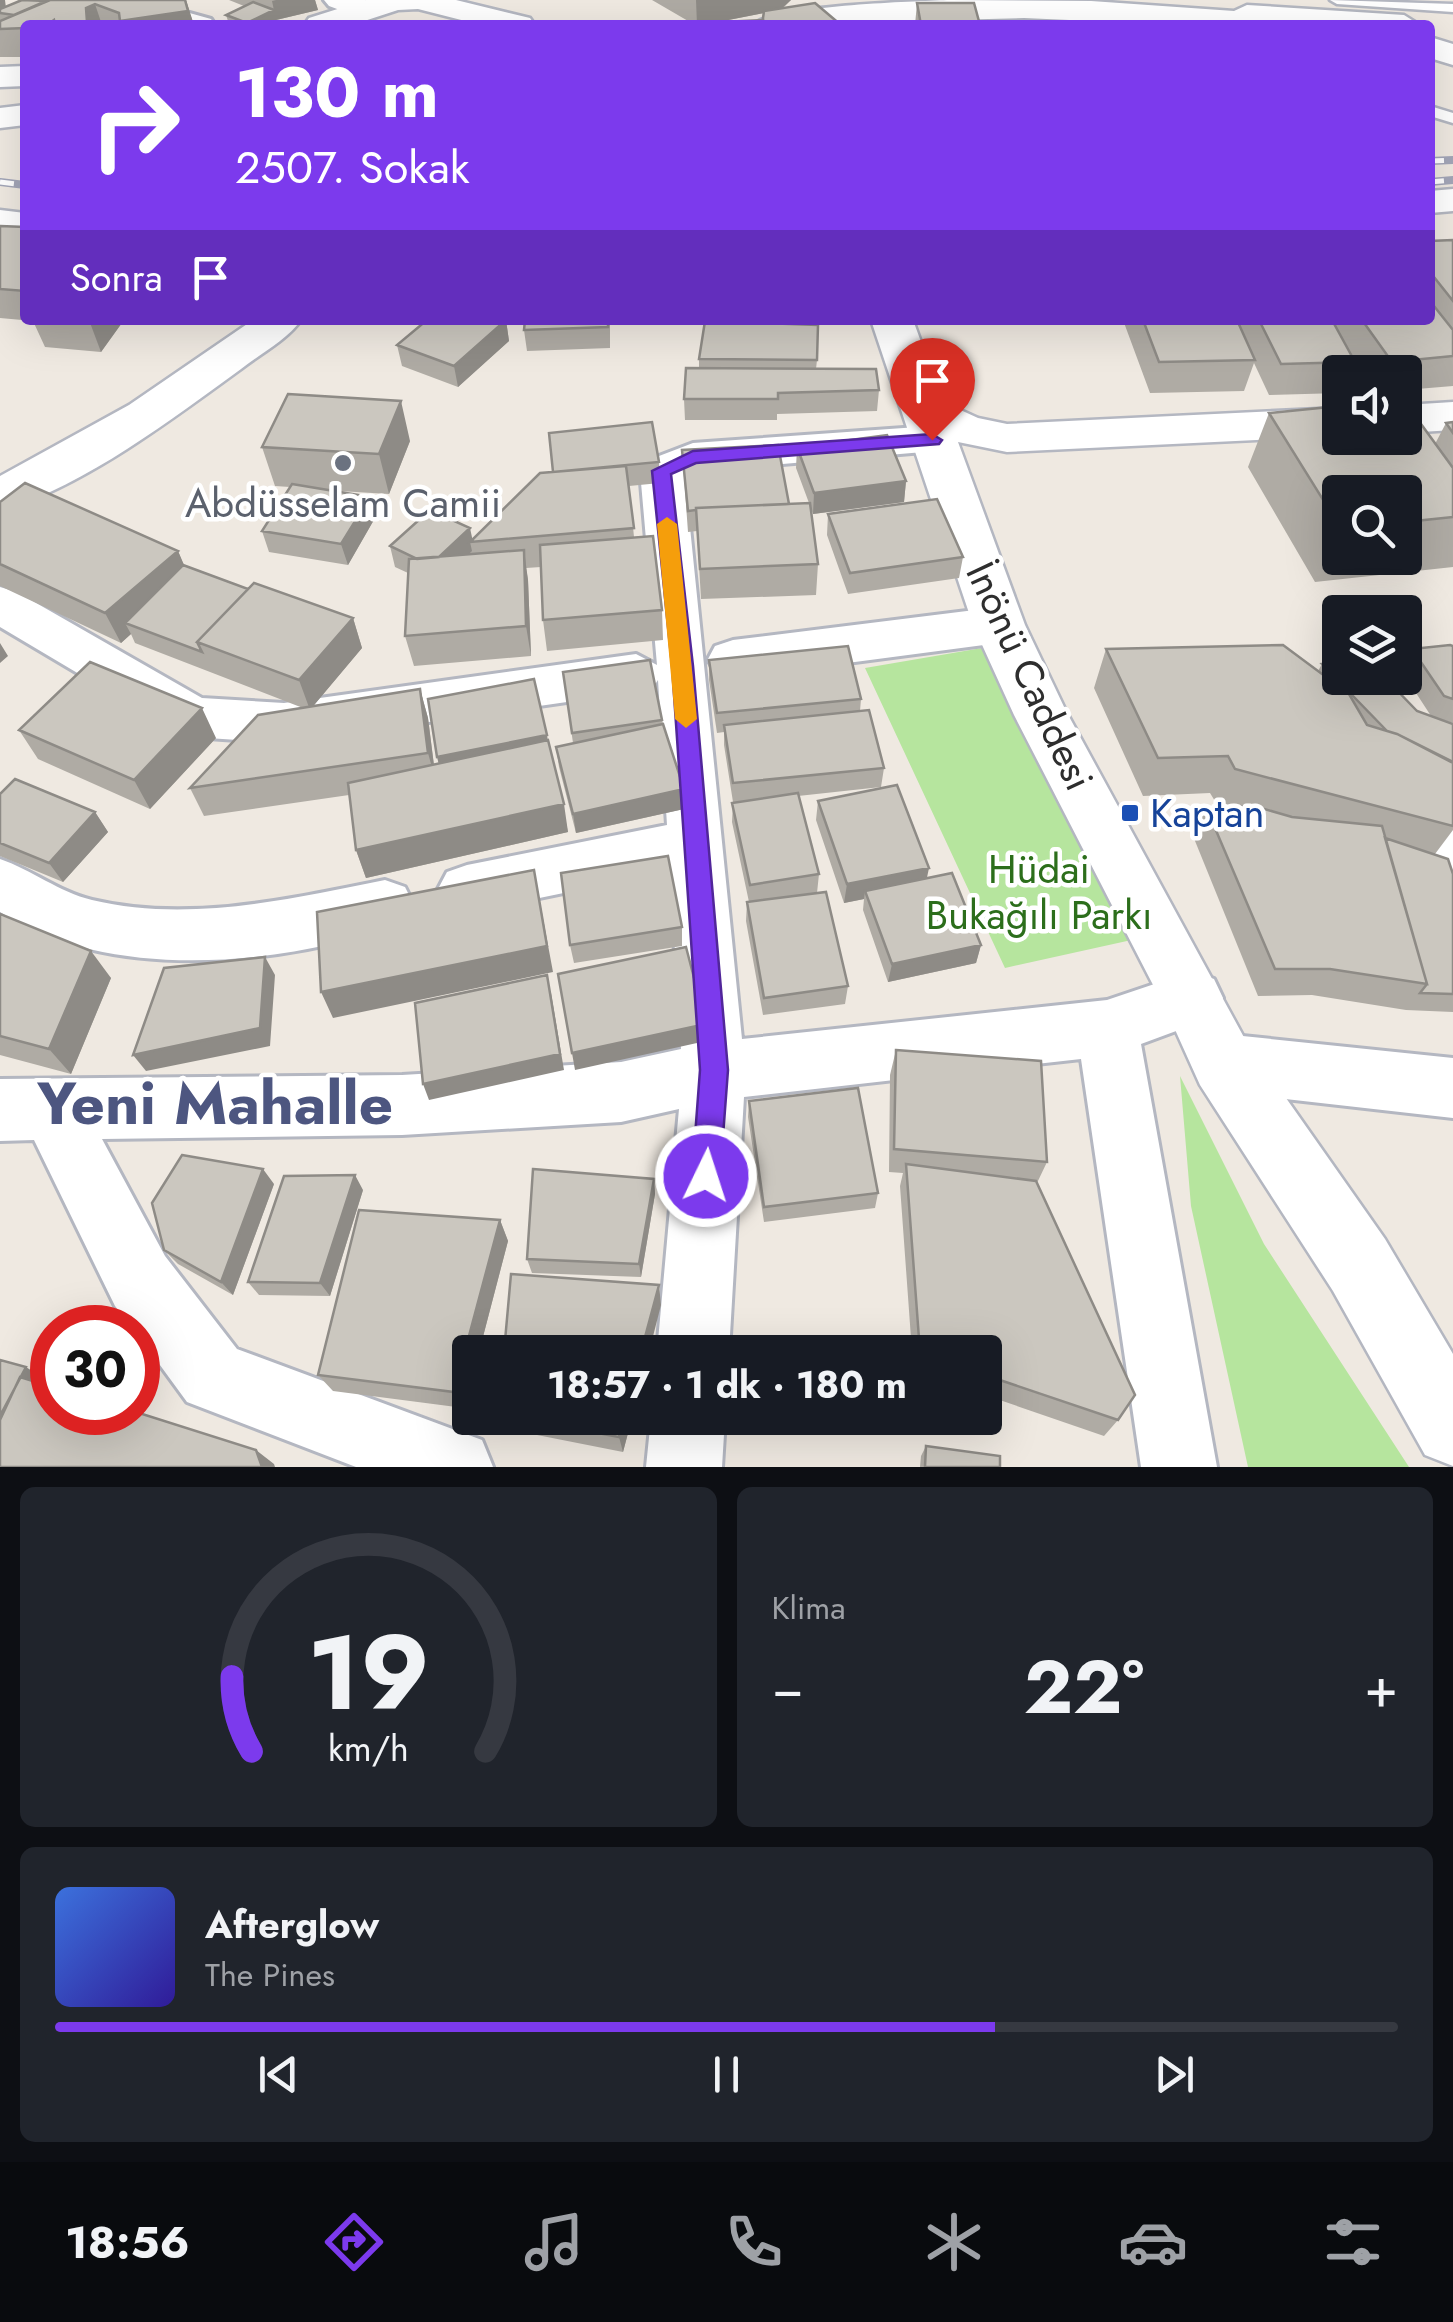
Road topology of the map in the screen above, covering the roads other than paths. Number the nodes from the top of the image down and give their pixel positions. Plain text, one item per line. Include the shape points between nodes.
1 (110, 0) edge
2 (1337, 0) edge
3 (352, 5) edge
4 (1453, 8) edge
5 (1035, 9) junction
6 (829, 14) edge
7 (1001, 17) edge
8 (182, 20) edge
9 (328, 20) edge
10 (499, 20) edge
11 (796, 20) edge
12 (1084, 20) edge
13 (1205, 20) edge
14 (1337, 20) edge
15 (273, 325) edge
16 (894, 325) edge
17 (1453, 416) edge
18 (1422, 417) edge
19 (1322, 423) edge
20 (927, 424) junction
21 (1007, 438) junction
22 (0, 495) edge
23 (955, 503) junction
24 (0, 604) edge
25 (999, 625) junction
26 (682, 666) junction
27 (1453, 831) edge
28 (694, 843) junction
29 (0, 883) edge
30 (1453, 887) edge
31 (1193, 998) junction
32 (1107, 1028) junction
33 (1223, 1062) junction
34 (714, 1070) junction
35 (1453, 1088) edge
36 (26, 1109) edge
37 (694, 1335) edge
38 (1453, 1427) edge
39 (687, 1435) edge
40 (455, 1467) edge
41 (684, 1467) edge
42 (1179, 1467) edge

1 - 8 street
2 - 4 lane
3 - 9 street
3 - 10 street via 418,0
5 - 7 street
5 - 12 street
5 - 13 street
5 - 14 street via 1110,3
6 - 7 street
6 - 11 street
15 - 22 street via 168,404 74,461
16 - 20 street, İnönü Caddesi
17 - 18 street
19 - 21 street
20 - 21 street
20 - 23 street, İnönü Caddesi
20 - 26 street via 693,457 662,471
21 - 23 street via 973,468
23 - 25 street, İnönü Caddesi
24 - 26 street via 193,717 284,723
25 - 26 street
25 - 31 street, İnönü Caddesi via 1040,715
26 - 28 street
27 - 30 street via 1446,843
28 - 29 street via 210,936 142,934 54,913
28 - 34 street
31 - 32 street
31 - 33 street, İnönü Caddesi
32 - 34 street
32 - 42 street
33 - 35 street
33 - 38 street, İnönü Caddesi via 1359,1265
34 - 36 street via 621,1092 442,1103
34 - 37 street
36 - 40 street via 140,1281 214,1376
39 - 41 street

